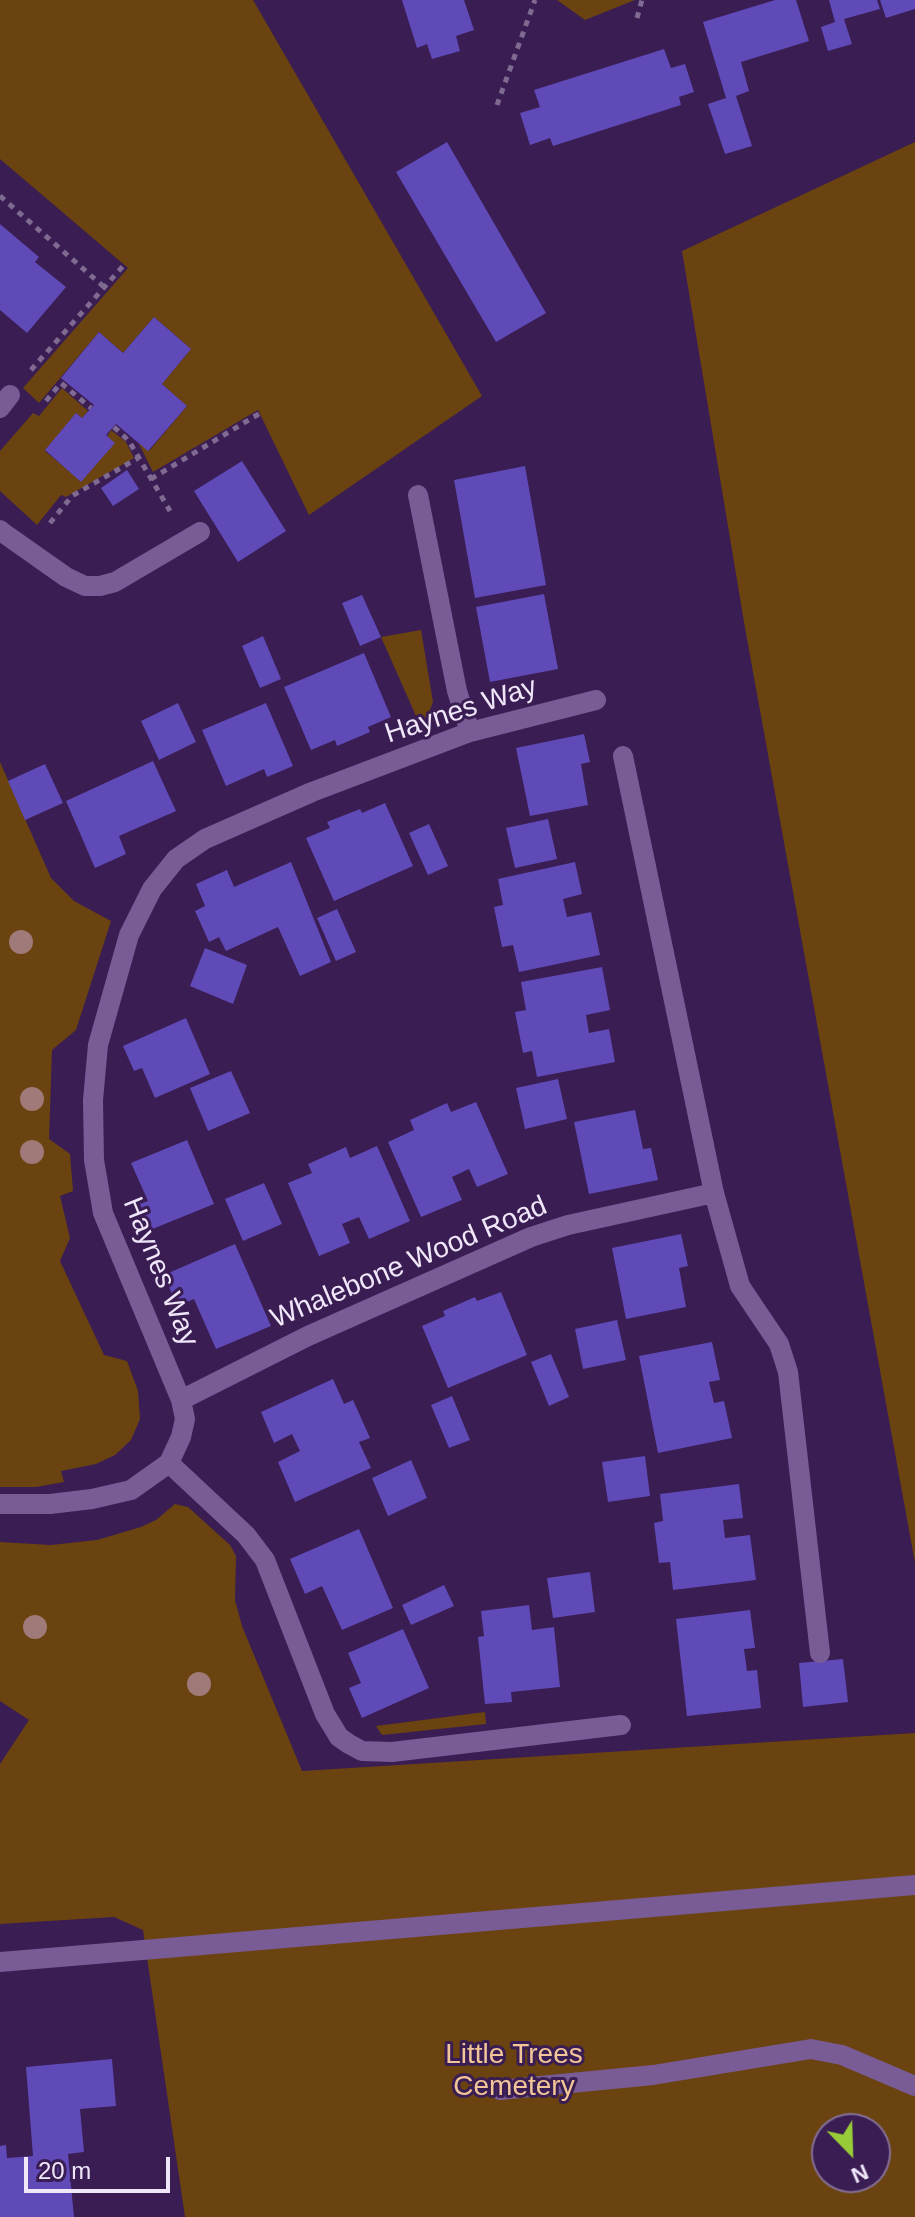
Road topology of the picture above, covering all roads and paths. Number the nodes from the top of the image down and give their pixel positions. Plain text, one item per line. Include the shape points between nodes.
1 (535, 0) edge
2 (642, 0) edge
3 (637, 18) dead end
4 (497, 105) dead end
5 (0, 196) edge
6 (124, 265) dead end
7 (104, 287) junction
8 (8, 397) edge
9 (91, 408) dead end
10 (262, 412) dead end
11 (114, 427) dead end
12 (138, 458) junction
13 (151, 479) junction
14 (418, 495) dead end
15 (1, 531) edge
16 (193, 536) joint
17 (27, 550) junction
18 (596, 700) dead end
19 (470, 732) junction
20 (623, 756) dead end
21 (714, 1193) junction
22 (181, 1400) junction
23 (169, 1463) junction
24 (0, 1504) edge
25 (820, 1653) dead end
26 (621, 1725) dead end
27 (915, 1885) edge
28 (0, 1962) edge
29 (915, 2086) edge
30 (500, 2090) dead end

1 - 4 path
2 - 3 path
5 - 7 path
6 - 7 path
7 - 8 path
8 - 9 path via 38,409 61,383
10 - 13 path
11 - 12 path
12 - 13 path
12 - 17 path via 72,496
13 - 16 path
14 - 19 street
15 - 17 street
16 - 17 street via 100,586 66,577
18 - 19 street, Haynes Way
19 - 22 street, Haynes Way via 205,839 176,859 138,912 98,1045 94,1160 103,1213
20 - 21 street
21 - 22 street, Whalebone Wood Road via 531,1237 308,1336
21 - 25 street via 740,1286 779,1344 788,1372
22 - 23 street, Haynes Way via 185,1419
23 - 24 street via 131,1490 50,1504
23 - 26 street via 246,1535 265,1560 325,1714 349,1744 362,1751 392,1752
27 - 28 street
29 - 30 street via 842,2055 811,2049 653,2075

